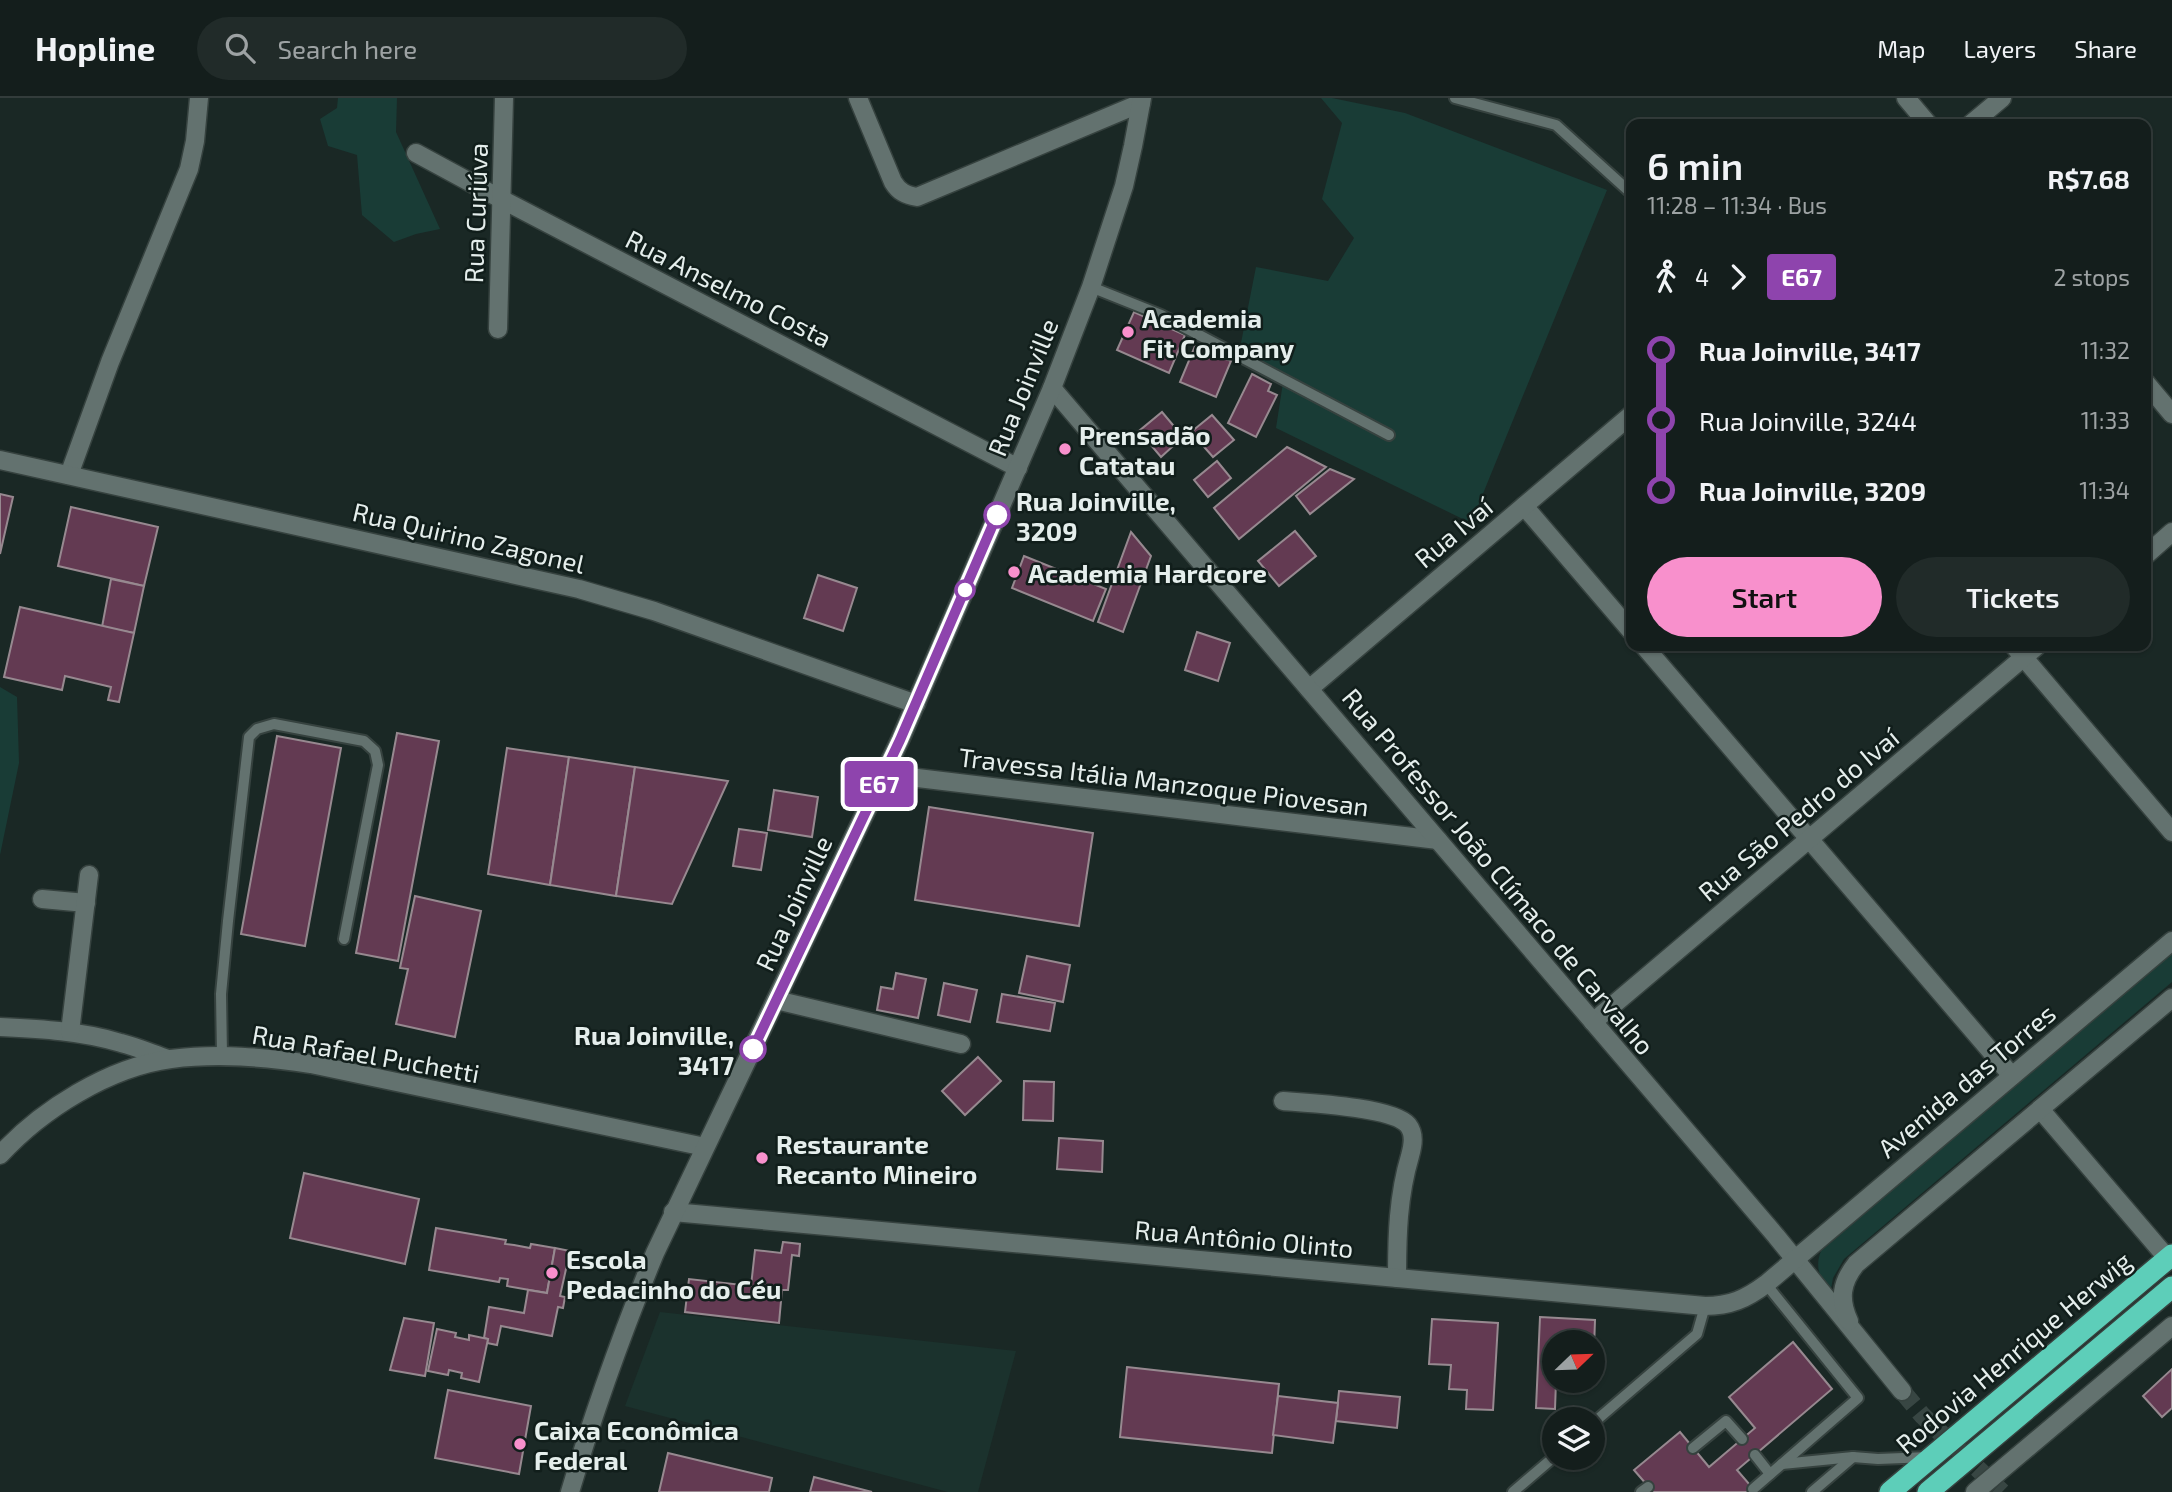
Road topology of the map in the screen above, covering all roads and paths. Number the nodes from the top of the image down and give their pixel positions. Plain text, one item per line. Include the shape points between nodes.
1 (199, 98) edge
2 (504, 98) edge
3 (858, 98) edge
4 (1455, 98) edge
5 (1906, 98) edge
6 (2002, 98) edge
7 (1141, 101) edge
8 (1924, 119) edge
9 (1977, 119) edge
10 (416, 153) dead end
11 (1626, 188) edge
12 (501, 199) junction
13 (1091, 286) junction
14 (498, 329) dead end
15 (1052, 388) junction
16 (2151, 389) edge
17 (2172, 414) edge
18 (1626, 419) edge
19 (1390, 435) dead end
20 (0, 460) edge
21 (1018, 468) junction
22 (69, 475) junction
23 (1524, 506) junction
24 (2172, 532) edge
25 (2151, 551) edge
26 (1626, 625) edge
27 (1648, 651) edge
28 (2024, 651) edge
29 (2026, 651) edge
30 (1309, 689) junction
31 (916, 704) junction
32 (884, 774) junction
33 (2172, 832) edge
34 (1809, 839) junction
35 (1438, 840) junction
36 (89, 875) dead end
37 (42, 899) dead end
38 (86, 903) junction
39 (344, 939) dead end
40 (2172, 941) edge
41 (2172, 998) edge
42 (776, 1000) junction
43 (1593, 1022) junction
44 (0, 1027) edge
45 (70, 1032) junction
46 (961, 1044) dead end
47 (222, 1055) junction
48 (168, 1059) junction
49 (2012, 1076) junction
50 (1283, 1101) dead end
51 (2040, 1109) junction
52 (705, 1147) junction
53 (0, 1155) edge
54 (673, 1212) junction
55 (2170, 1257) edge
56 (1795, 1260) junction
57 (1397, 1278) junction
58 (1766, 1284) junction
59 (2172, 1287) edge
60 (1706, 1306) junction
61 (2172, 1326) edge
62 (1855, 1334) junction
63 (1902, 1391) tunnel mouth
64 (1605, 1413) edge
65 (1742, 1439) dead end
66 (1693, 1448) dead end
67 (1755, 1455) dead end
68 (1853, 1457) junction
69 (1933, 1457) junction
70 (1782, 1464) junction
71 (1542, 1467) edge
72 (1770, 1474) junction
73 (1753, 1489) dead end
74 (570, 1492) edge
75 (1513, 1492) edge
76 (1812, 1492) edge
77 (1890, 1492) edge
78 (1928, 1492) edge
79 (1975, 1492) edge

1 - 22 street via 189,169
2 - 12 street, Rua Curiúva
3 - 7 street via 893,182 898,190 917,198
4 - 11 lane via 1556,125
5 - 8 street
6 - 9 street
7 - 13 street, Rua Joinville via 1124,186
10 - 12 street, Rua Anselmo Costa
12 - 14 street, Rua Curiúva
12 - 21 street, Rua Anselmo Costa
13 - 15 street, Rua Joinville
13 - 19 lane via 1161,315
15 - 21 street, Rua Joinville
15 - 30 street, Rua Professor João Clímaco de Carvalho
16 - 17 street
18 - 23 street, Rua Ivaí
20 - 22 street, Rua Quirino Zagonel
21 - 31 street, Rua Joinville
22 - 31 street, Rua Quirino Zagonel via 579,589
23 - 26 street
23 - 30 street, Rua Ivaí
24 - 25 street
27 - 34 street
28 - 34 street, Rua São Pedro do Ivaí
29 - 33 street
30 - 35 street, Rua Professor João Clímaco de Carvalho
31 - 32 street, Rua Joinville
32 - 35 street, Travessa Itália Manzoque Piovesan
32 - 42 street, Rua Joinville
34 - 43 street, Rua São Pedro do Ivaí
34 - 49 street
35 - 43 street, Rua Professor João Clímaco de Carvalho
36 - 38 street
37 - 38 street
38 - 45 street
39 - 47 lane via 378,765 374,751 364,741 274,724 257,729 249,737 228,921 221,994
40 - 49 street, Avenida das Torres
41 - 51 street
42 - 46 street
42 - 52 street, Rua Joinville
43 - 56 street, Rua Professor João Clímaco de Carvalho
44 - 45 street
45 - 48 street
47 - 48 street, Rua Rafael Puchetti
47 - 52 street, Rua Rafael Puchetti via 310,1064
48 - 53 street, Rua Rafael Puchetti via 71,1097
49 - 56 street, Avenida das Torres
50 - 57 street via 1382,1113 1409,1126 1413,1147 1399,1205
51 - 55 street
51 - 62 street via 1856,1264 1842,1287
52 - 54 street, Rua Joinville
54 - 57 street, Rua Antônio Olinto
54 - 74 street, Rua Joinville via 630,1314
55 - 69 highway, Rodovia Henrique Herwig
56 - 58 street, Rua Antônio Olinto
56 - 62 street, Rua Professor João Clímaco de Carvalho
57 - 60 street, Rua Antônio Olinto
58 - 60 street, Rua Antônio Olinto via 1738,1302
58 - 70 lane via 1858,1398
59 - 78 highway, Rodovia Henrique Herwig
60 - 64 lane via 1698,1334
61 - 79 street
62 - 63 street, Rua Professor João Clímaco de Carvalho
65 - 66 lane via 1726,1421
67 - 72 lane
68 - 69 lane
68 - 70 lane
68 - 76 lane
69 - 77 highway, Rodovia Henrique Herwig
70 - 72 lane
71 - 75 lane
72 - 73 lane

